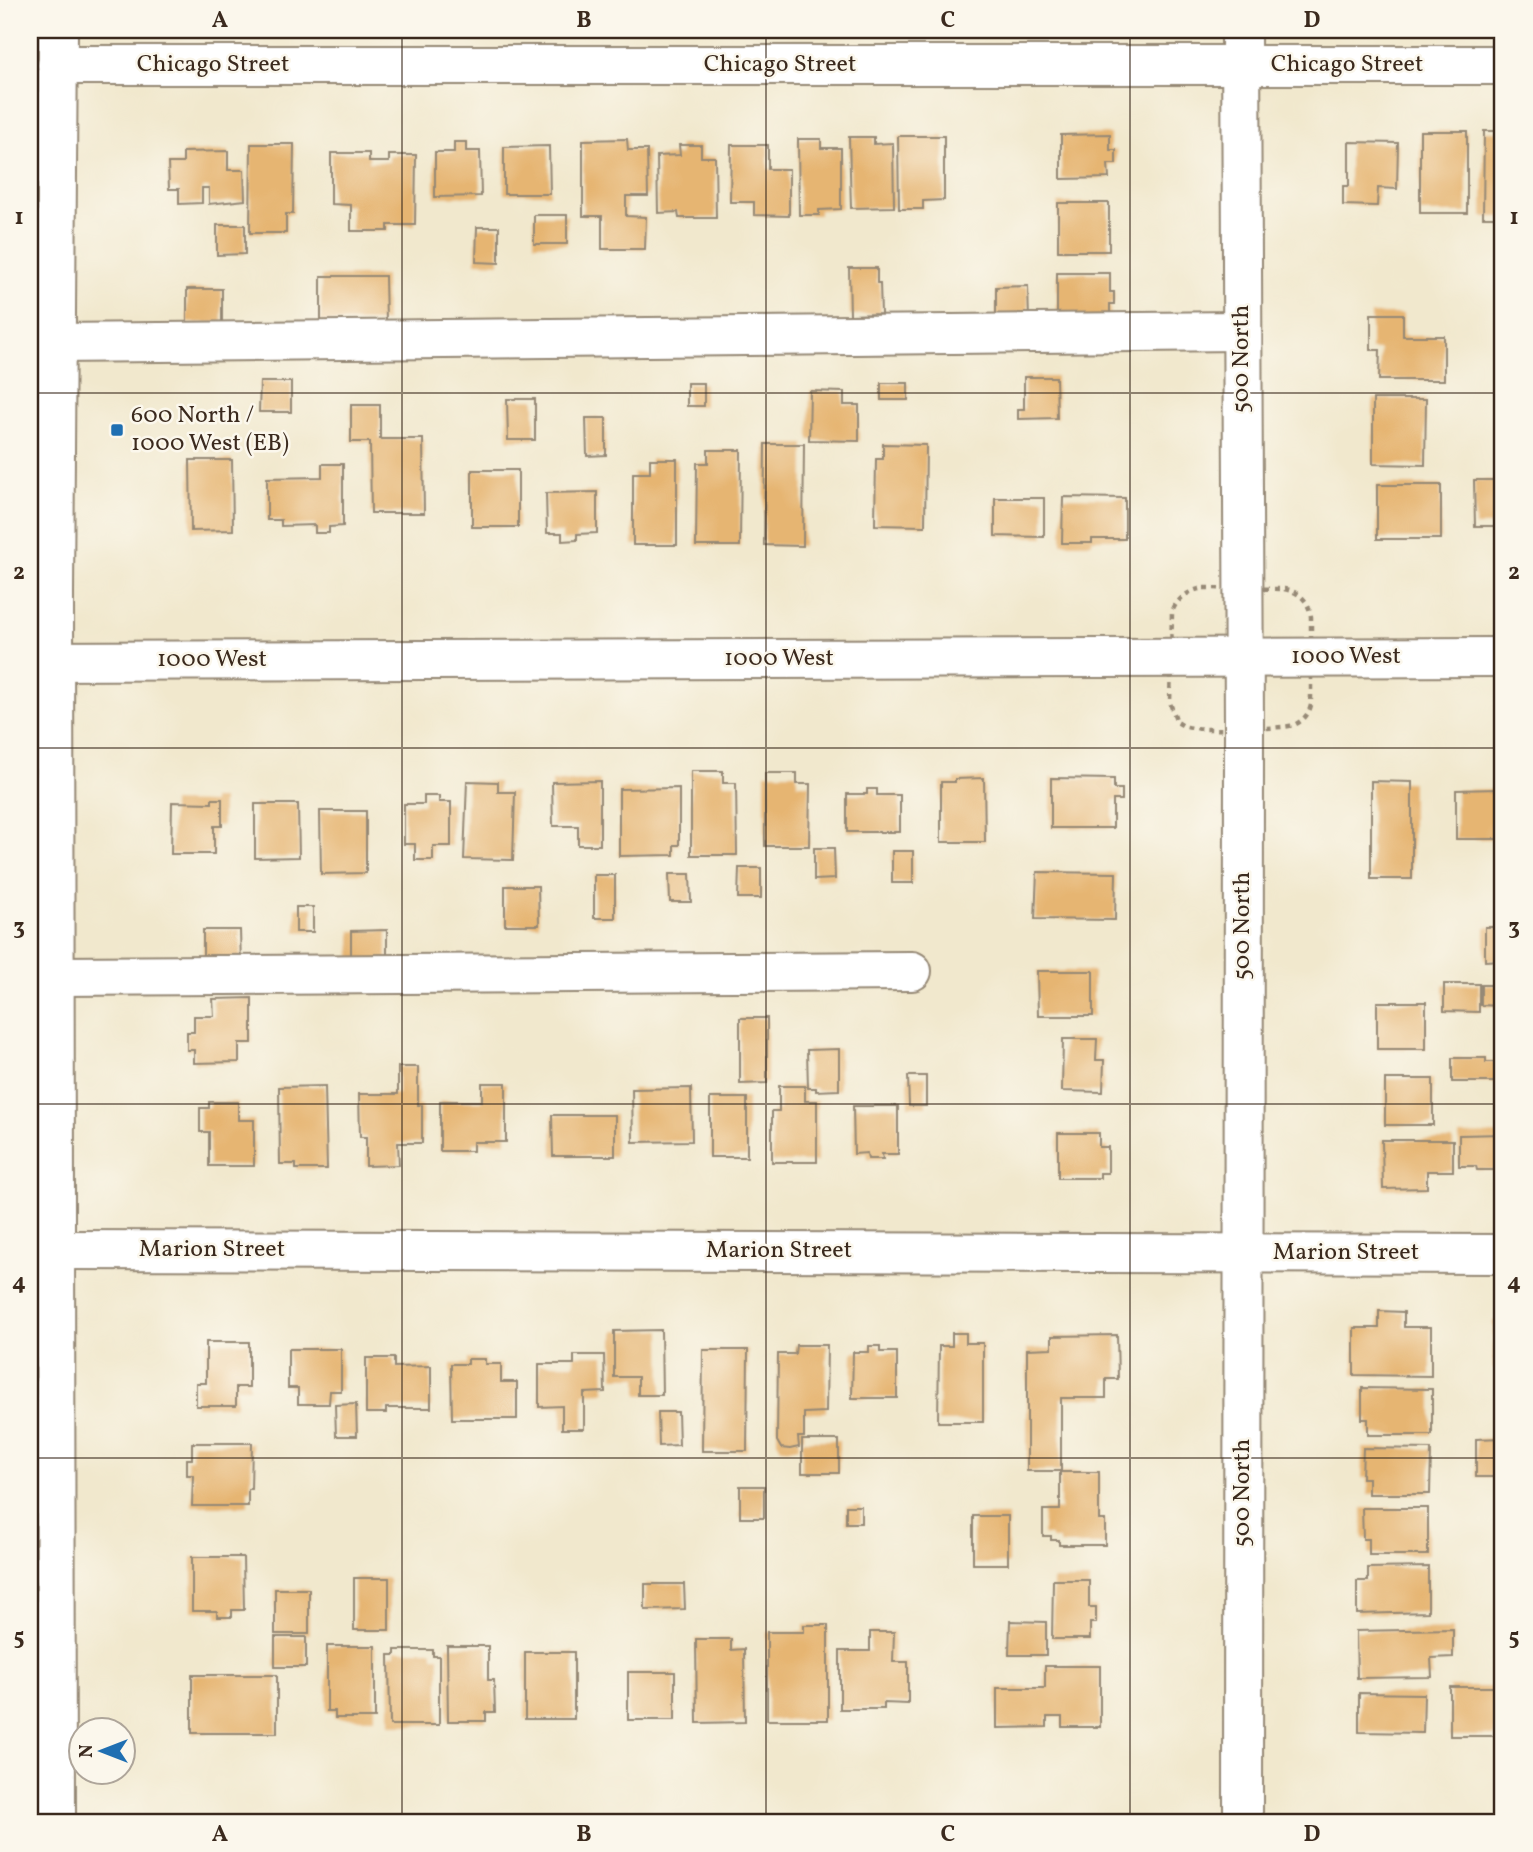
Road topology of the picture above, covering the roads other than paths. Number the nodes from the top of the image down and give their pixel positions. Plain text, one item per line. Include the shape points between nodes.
1 (57, 47) edge
2 (1241, 47) edge
3 (1503, 65) edge
4 (1241, 331) junction
5 (55, 343) junction
6 (1242, 657) junction
7 (1503, 657) edge
8 (42, 661) edge
9 (912, 971) dead end
10 (56, 976) junction
11 (55, 1250) junction
12 (1243, 1253) junction
13 (1503, 1254) edge
14 (56, 1822) edge
15 (1242, 1822) edge

1 - 2 street, Chicago Street
1 - 5 street
2 - 3 street, Chicago Street
2 - 4 street, 500 North
4 - 5 street
4 - 6 street, 500 North
5 - 8 street
6 - 7 street, 1000 West
6 - 8 street, 1000 West
6 - 12 street, 500 North
8 - 10 street
9 - 10 street
10 - 11 street
11 - 12 street, Marion Street
11 - 14 street
12 - 13 street, Marion Street
12 - 15 street, 500 North

